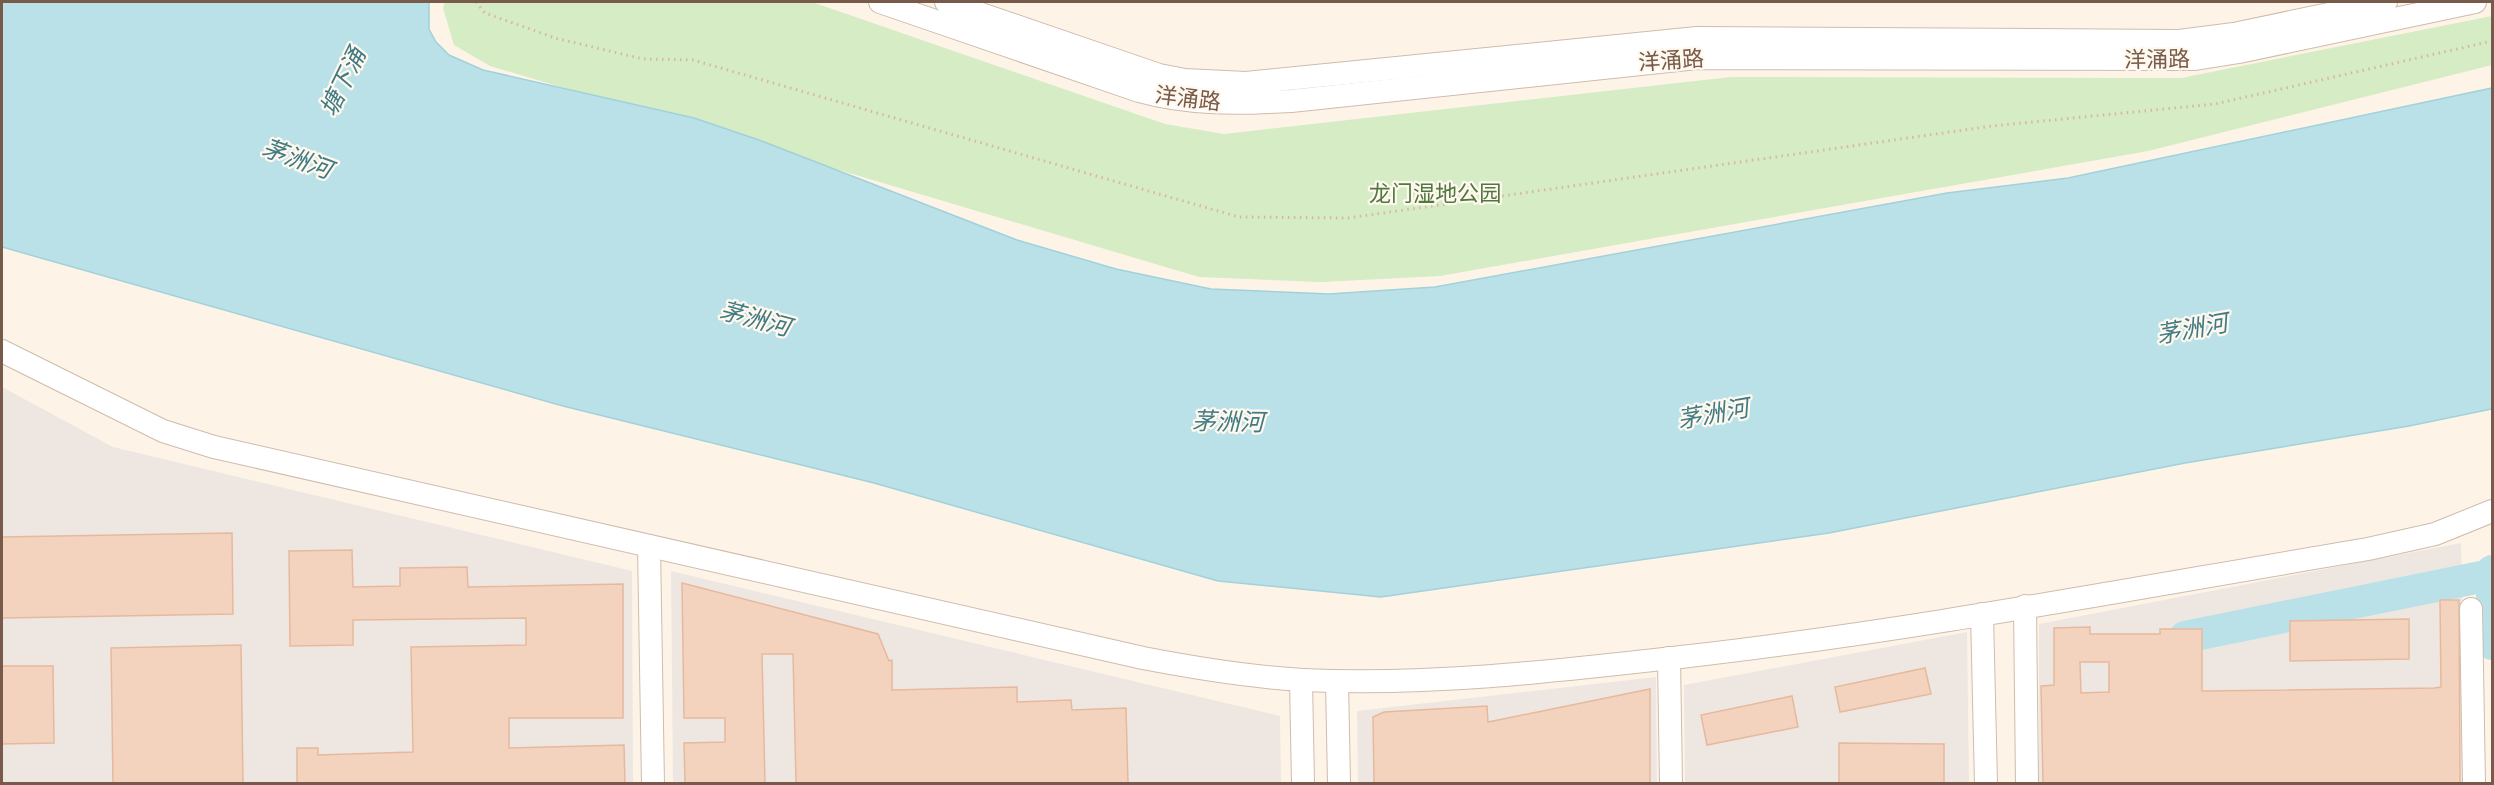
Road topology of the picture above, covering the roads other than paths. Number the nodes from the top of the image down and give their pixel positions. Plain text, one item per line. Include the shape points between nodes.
1 (880, 2) edge
2 (946, 2) edge
3 (2386, 2) edge
4 (2475, 2) edge
5 (2, 351) edge
6 (2493, 511) edge
7 (649, 546) junction
8 (2025, 606) junction
9 (2471, 609) dead end
10 (1982, 614) junction
11 (1669, 658) junction
12 (1301, 680) junction
13 (1337, 681) junction
14 (653, 783) edge
15 (1303, 783) edge
16 (1339, 783) edge
17 (1671, 783) edge
18 (1986, 783) edge
19 (2027, 783) edge
20 (2474, 783) edge

1 - 4 street, 洋涌路 via 1139,91 1180,100 1231,103 1291,101 1697,58 2195,59
2 - 3 street, 洋涌路 via 1159,75 1246,83 1697,38 2179,41 2234,34
5 - 7 street via 163,431 214,447
6 - 8 street via 2453,528 2404,541
7 - 12 street via 1143,658
7 - 14 street
8 - 10 street
8 - 19 street
9 - 20 street
10 - 11 street via 1834,639
10 - 18 street
11 - 13 street via 1496,674
11 - 17 street
12 - 13 street
12 - 15 street
13 - 16 street

